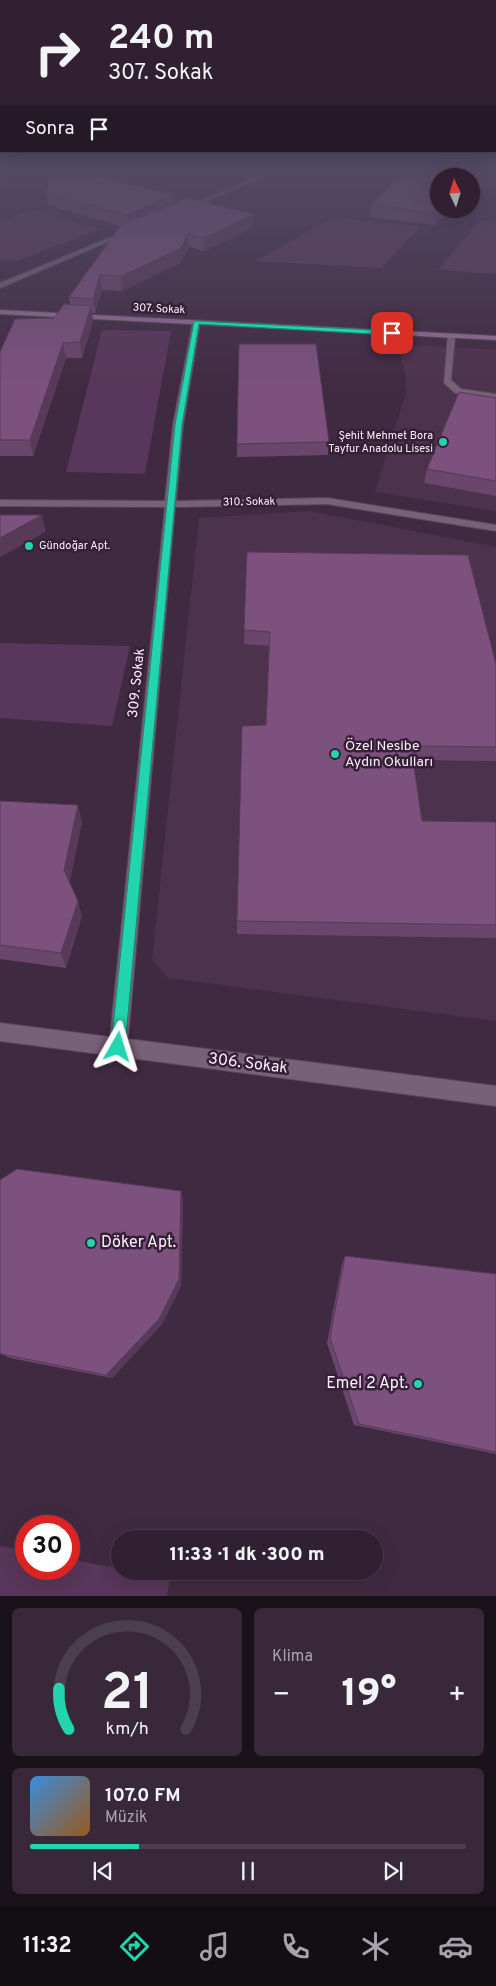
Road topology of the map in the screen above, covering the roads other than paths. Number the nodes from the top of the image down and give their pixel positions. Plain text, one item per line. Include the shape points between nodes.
1 (109, 240) edge
2 (0, 286) edge
3 (0, 312) edge
4 (196, 322) junction
5 (451, 336) junction
6 (496, 338) edge
7 (496, 397) edge
8 (0, 503) edge
9 (171, 504) junction
10 (496, 528) edge
11 (0, 1032) edge
12 (118, 1047) junction
13 (496, 1096) edge

1 - 2 street
3 - 4 street, 307. Sokak
4 - 5 street, 307. Sokak
4 - 9 street, 309. Sokak via 178,425
5 - 6 street, 307. Sokak
5 - 7 street via 447,381 458,391
8 - 9 street, 310. Sokak
9 - 10 street, 310. Sokak via 327,501
9 - 12 street, 309. Sokak
11 - 12 street, 306. Sokak
12 - 13 street, 306. Sokak

